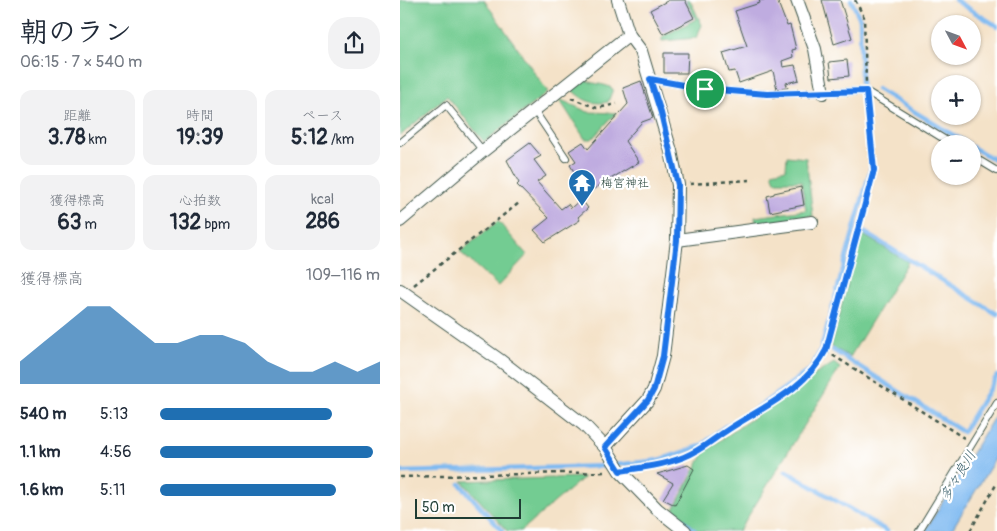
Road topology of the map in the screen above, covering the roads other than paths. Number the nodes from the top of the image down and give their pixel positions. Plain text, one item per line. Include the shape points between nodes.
1 (618, 0) edge
2 (797, 0) edge
3 (629, 35) junction
4 (650, 79) junction
5 (824, 93) junction
6 (534, 110) junction
7 (937, 135) edge
8 (400, 143) edge
9 (483, 151) junction
10 (566, 158) dead end
11 (981, 161) edge
12 (997, 171) edge
13 (400, 221) edge
14 (812, 222) dead end
15 (677, 240) junction
16 (402, 292) edge
17 (997, 403) edge
18 (605, 447) junction
19 (685, 531) edge
20 (919, 531) edge

1 - 3 street
2 - 5 street via 815,49
3 - 4 street via 641,51
3 - 6 street
4 - 5 lane via 737,92
4 - 15 street via 678,185
5 - 7 lane via 866,91
6 - 9 street
6 - 10 lane
8 - 9 lane via 446,105
9 - 13 street
11 - 12 lane
14 - 15 street
15 - 18 street via 663,356 654,389 648,400
16 - 18 street via 502,361 584,425
17 - 20 lane
18 - 19 street via 620,471 657,509

